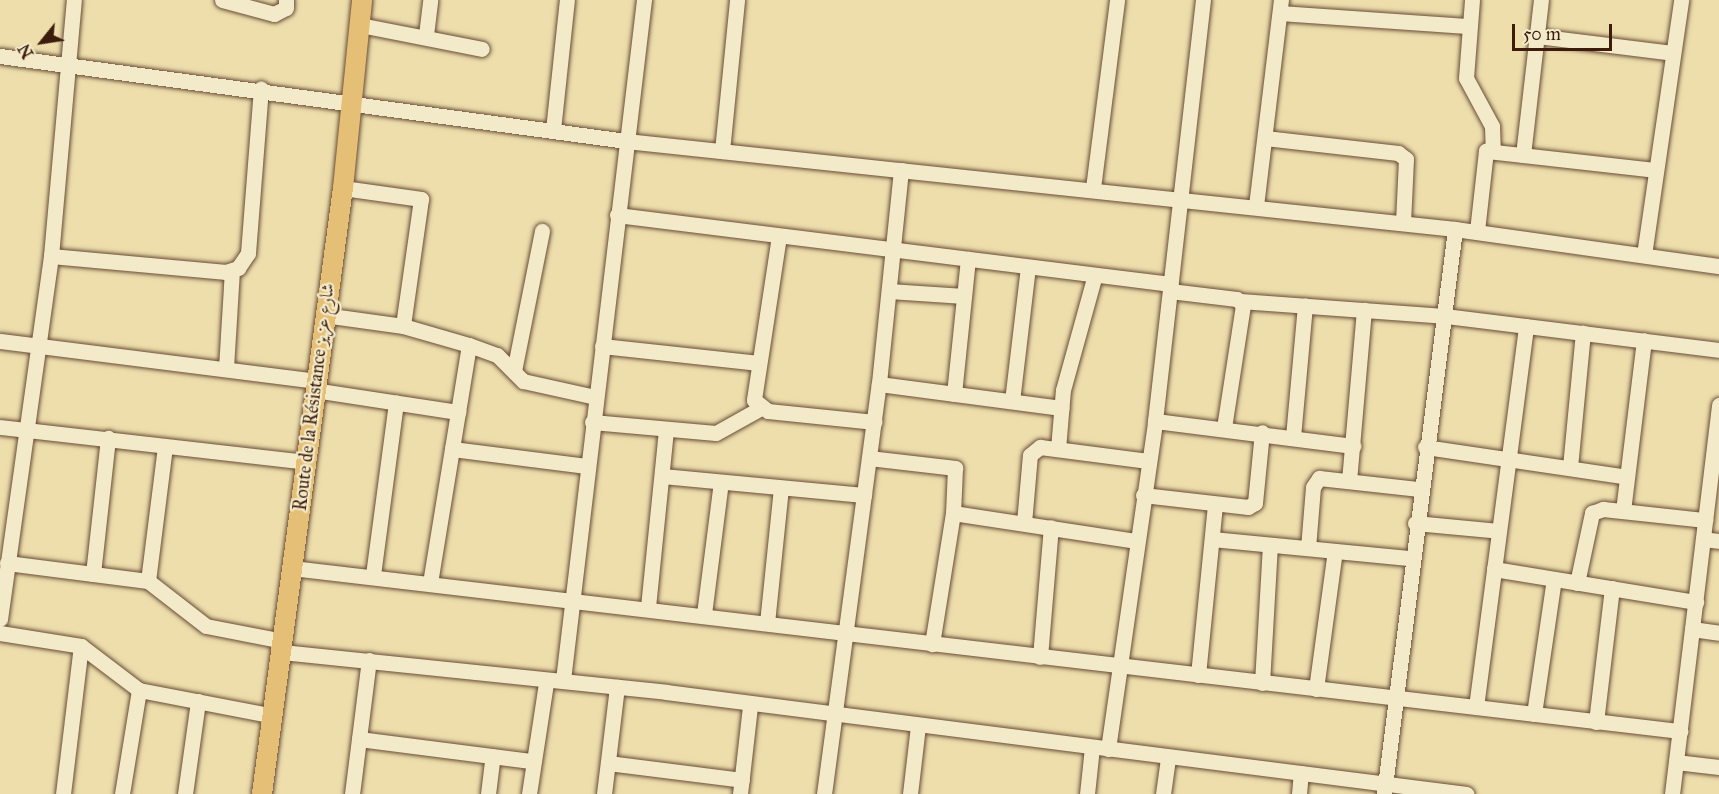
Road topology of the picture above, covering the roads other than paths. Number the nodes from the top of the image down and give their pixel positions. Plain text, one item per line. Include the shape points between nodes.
1 (74, 0) edge
2 (222, 0) edge
3 (286, 0) edge
4 (362, 0) edge
5 (430, 0) edge
6 (567, 0) edge
7 (644, 0) edge
8 (738, 0) edge
9 (1117, 0) edge
10 (1203, 0) edge
11 (1472, 0) edge
12 (1541, 0) edge
13 (1681, 0) edge
14 (1281, 7) edge
15 (360, 25) junction
16 (1467, 26) junction
17 (426, 35) junction
18 (1537, 36) junction
19 (482, 49) dead end
20 (1673, 53) junction
21 (0, 56) edge
22 (66, 68) junction
23 (261, 88) junction
24 (353, 100) junction
25 (553, 129) junction
26 (1265, 138) junction
27 (626, 141) junction
28 (722, 151) junction
29 (1493, 151) junction
30 (1523, 155) junction
31 (901, 170) junction
32 (1656, 170) junction
33 (343, 188) junction
34 (1093, 188) junction
35 (1179, 199) junction
36 (1256, 206) junction
37 (617, 215) junction
38 (1403, 223) junction
39 (1455, 229) junction
40 (542, 231) dead end
41 (1477, 231) junction
42 (779, 236) junction
43 (894, 248) junction
44 (1644, 255) junction
45 (51, 256) junction
46 (968, 259) junction
47 (1719, 266) edge
48 (1028, 267) junction
49 (232, 271) junction
50 (1095, 275) junction
51 (1171, 288) junction
52 (889, 291) junction
53 (964, 296) junction
54 (1241, 301) junction
55 (1305, 306) junction
56 (1364, 310) junction
57 (324, 315) junction
58 (1446, 316) junction
59 (404, 326) junction
60 (1526, 326) junction
61 (1583, 333) junction
62 (1644, 340) junction
63 (0, 341) edge
64 (469, 345) junction
65 (36, 346) junction
66 (602, 346) junction
67 (1719, 350) edge
68 (759, 363) junction
69 (226, 368) junction
70 (514, 372) junction
71 (879, 384) junction
72 (314, 385) junction
73 (954, 394) junction
74 (595, 397) junction
75 (1012, 401) junction
76 (396, 403) junction
77 (1719, 405) edge
78 (1061, 408) junction
79 (759, 409) junction
80 (458, 412) junction
81 (1155, 421) junction
82 (592, 422) junction
83 (874, 423) junction
84 (0, 427) edge
85 (1224, 428) junction
86 (23, 431) junction
87 (666, 431) junction
88 (1262, 432) junction
89 (1293, 437) junction
90 (108, 438) junction
91 (165, 446) junction
92 (1353, 446) junction
93 (1425, 447) junction
94 (452, 449) junction
95 (1058, 449) junction
96 (1509, 457) junction
97 (869, 458) junction
98 (1148, 461) junction
99 (305, 462) junction
100 (587, 466) junction
101 (1570, 467) junction
102 (662, 476) junction
103 (1627, 477) junction
104 (1349, 481) junction
105 (722, 482) junction
106 (781, 488) junction
107 (1419, 489) junction
108 (864, 495) junction
109 (1143, 495) junction
110 (1215, 504) junction
111 (1623, 511) junction
112 (953, 513) junction
113 (1706, 520) junction
114 (1024, 523) junction
115 (1415, 523) junction
116 (1051, 527) junction
117 (1499, 531) junction
118 (1212, 539) junction
119 (1703, 539) junction
120 (1719, 541) edge
121 (1137, 542) junction
122 (1270, 545) junction
123 (1308, 548) junction
124 (1335, 551) junction
125 (1411, 558) junction
126 (7, 563) junction
127 (292, 568) junction
128 (1494, 569) junction
129 (93, 574) junction
130 (373, 575) junction
131 (1554, 579) junction
132 (148, 581) junction
133 (430, 582) junction
134 (1578, 583) junction
135 (1612, 588) junction
136 (1, 598) edge
137 (570, 598) junction
138 (1696, 602) junction
139 (648, 607) junction
140 (704, 614) junction
141 (0, 619) edge
142 (767, 623) junction
143 (1692, 629) junction
144 (0, 633) edge
145 (846, 633) junction
146 (1719, 633) edge
147 (932, 644) junction
148 (81, 646) junction
149 (282, 646) junction
150 (1040, 657) junction
151 (369, 660) junction
152 (1120, 666) junction
153 (1198, 675) junction
154 (563, 680) junction
155 (546, 683) junction
156 (1262, 683) junction
157 (617, 687) junction
158 (1316, 689) junction
159 (139, 690) junction
160 (1395, 698) junction
161 (198, 701) junction
162 (750, 706) junction
163 (1476, 707) junction
164 (1534, 714) junction
165 (835, 715) junction
166 (274, 716) junction
167 (1596, 722) junction
168 (918, 726) junction
169 (1680, 732) junction
170 (359, 739) junction
171 (1092, 747) junction
172 (1108, 749) junction
173 (493, 756) junction
174 (1168, 756) junction
175 (531, 761) junction
176 (1676, 762) junction
177 (608, 763) junction
178 (1719, 767) edge
179 (1301, 773) junction
180 (741, 787) edge
181 (1385, 788) edge
182 (63, 794) edge
183 (122, 794) edge
184 (185, 794) edge
185 (262, 794) edge
186 (352, 794) edge
187 (488, 794) edge
188 (529, 794) edge
189 (604, 794) edge
190 (824, 794) edge
191 (910, 794) edge
192 (1087, 794) edge
193 (1163, 794) edge
194 (1299, 794) edge
195 (1467, 794) edge
196 (1672, 794) edge

1 - 22 street
2 - 3 street via 274,14 286,8
4 - 15 main road, Route de la Résistance شارع عزيز
5 - 17 street
6 - 25 street
7 - 27 street
8 - 28 street
9 - 34 street
10 - 35 street
11 - 16 street
12 - 18 street
13 - 20 street
14 - 16 street
14 - 26 street
15 - 17 street
15 - 24 main road, Route de la Résistance شارع عزيز
16 - 29 street via 1466,78 1492,126
17 - 19 street
18 - 20 street
18 - 30 street
20 - 32 street
21 - 22 street
22 - 23 street
22 - 45 street
23 - 24 street
23 - 49 street via 248,253
24 - 25 street
24 - 33 main road, Route de la Résistance شارع عزيز
25 - 27 street
26 - 36 street
26 - 38 street via 1398,153 1406,159
27 - 28 street
27 - 37 street
28 - 31 street
29 - 30 street
29 - 41 street via 1483,154
30 - 32 street
31 - 34 street
31 - 43 street
32 - 44 street
33 - 57 main road, Route de la Résistance شارع عزيز
33 - 59 street via 421,199
34 - 35 street
35 - 36 street
35 - 51 street
36 - 38 street
37 - 42 street
37 - 66 street
38 - 39 street
39 - 41 street
39 - 58 street
40 - 70 street
41 - 44 street
42 - 43 street
42 - 68 street
43 - 46 street
43 - 52 street
44 - 47 street
45 - 49 street
45 - 65 street
46 - 48 street
46 - 53 street
48 - 50 street
48 - 75 street
49 - 69 street
50 - 51 street
50 - 78 street
51 - 54 street
51 - 81 street
52 - 53 street
52 - 71 street
53 - 73 street
54 - 55 street
54 - 85 street
55 - 56 street
55 - 89 street
56 - 58 street
56 - 92 street
57 - 59 street
57 - 72 main road, Route de la Résistance شارع عزيز
58 - 60 street
58 - 93 street
59 - 64 street
60 - 61 street
60 - 96 street
61 - 62 street
61 - 101 street
62 - 67 street
62 - 103 street
63 - 65 street
64 - 70 street via 497,355
64 - 80 street
65 - 69 street
65 - 86 street
66 - 68 street
66 - 74 street
68 - 79 street via 754,400
69 - 72 street
70 - 74 street via 531,384
71 - 73 street
71 - 83 street
72 - 76 street
72 - 99 main road, Route de la Résistance شارع عزيز
73 - 75 street
74 - 82 street
75 - 78 street
76 - 80 street
76 - 130 street
77 - 113 street
78 - 95 street
79 - 83 street
79 - 87 street via 716,434
80 - 94 street
81 - 85 street
81 - 98 street
82 - 87 street
82 - 100 street
83 - 97 street
84 - 86 street
85 - 88 street
86 - 90 street
86 - 126 street
87 - 102 street
88 - 89 street
88 - 110 street via 1255,503 1241,508
89 - 92 street
90 - 91 street
90 - 129 street
91 - 99 street
91 - 132 street
92 - 104 street
93 - 96 street
93 - 107 street
94 - 100 street
94 - 133 street
95 - 98 street
95 - 114 street via 1040,447 1030,455
96 - 101 street
96 - 117 street
97 - 108 street
97 - 112 street via 955,468
98 - 109 street
99 - 127 main road, Route de la Résistance شارع عزيز
100 - 137 street
101 - 103 street
102 - 105 street
102 - 139 street
103 - 111 street
104 - 107 street
104 - 123 street via 1315,482
105 - 106 street
105 - 140 street
106 - 108 street
106 - 142 street
107 - 115 street
108 - 145 street
109 - 110 street
109 - 121 street
110 - 118 street
111 - 113 street
111 - 134 street via 1592,513
112 - 114 street
112 - 147 street
113 - 119 street
114 - 116 street
115 - 117 street
115 - 125 street
116 - 121 street
116 - 150 street
117 - 128 street
118 - 122 street
118 - 153 street
119 - 120 street
119 - 138 street
121 - 152 street
122 - 123 street
122 - 156 street
123 - 124 street
124 - 125 street
124 - 158 street
125 - 160 street
126 - 129 street
126 - 136 street
127 - 130 street
127 - 149 main road, Route de la Résistance شارع عزيز
128 - 131 street
128 - 163 street
129 - 132 street
130 - 133 street
131 - 134 street
131 - 164 street
132 - 149 street via 206,626
133 - 137 street
134 - 135 street
135 - 138 street
135 - 167 street
136 - 141 street
137 - 139 street
137 - 154 street
138 - 143 street
139 - 140 street
140 - 142 street
142 - 145 street
143 - 146 street
143 - 169 street
144 - 148 street
145 - 147 street
145 - 165 street
147 - 150 street
148 - 159 street
148 - 182 street
149 - 151 street
149 - 166 main road, Route de la Résistance شارع عزيز
150 - 152 street
151 - 155 street
151 - 170 street
152 - 153 street
152 - 172 street
153 - 156 street
154 - 155 street
154 - 157 street
155 - 175 street
156 - 158 street
157 - 162 street
157 - 177 street
158 - 160 street
159 - 161 street
159 - 183 street
160 - 163 street
160 - 181 street
161 - 166 street
161 - 184 street
162 - 165 street
162 - 180 street
163 - 164 street
164 - 167 street
165 - 168 street
165 - 190 street
166 - 185 main road, Route de la Résistance شارع عزيز
167 - 169 street
168 - 171 street
168 - 191 street
169 - 176 street
170 - 173 street
170 - 186 street
171 - 172 street
171 - 192 street
172 - 174 street
173 - 175 street
173 - 187 street
174 - 179 street
174 - 193 street
175 - 188 street
176 - 178 street
176 - 196 street
177 - 180 street
177 - 189 street
179 - 181 street
179 - 194 street
181 - 195 street

